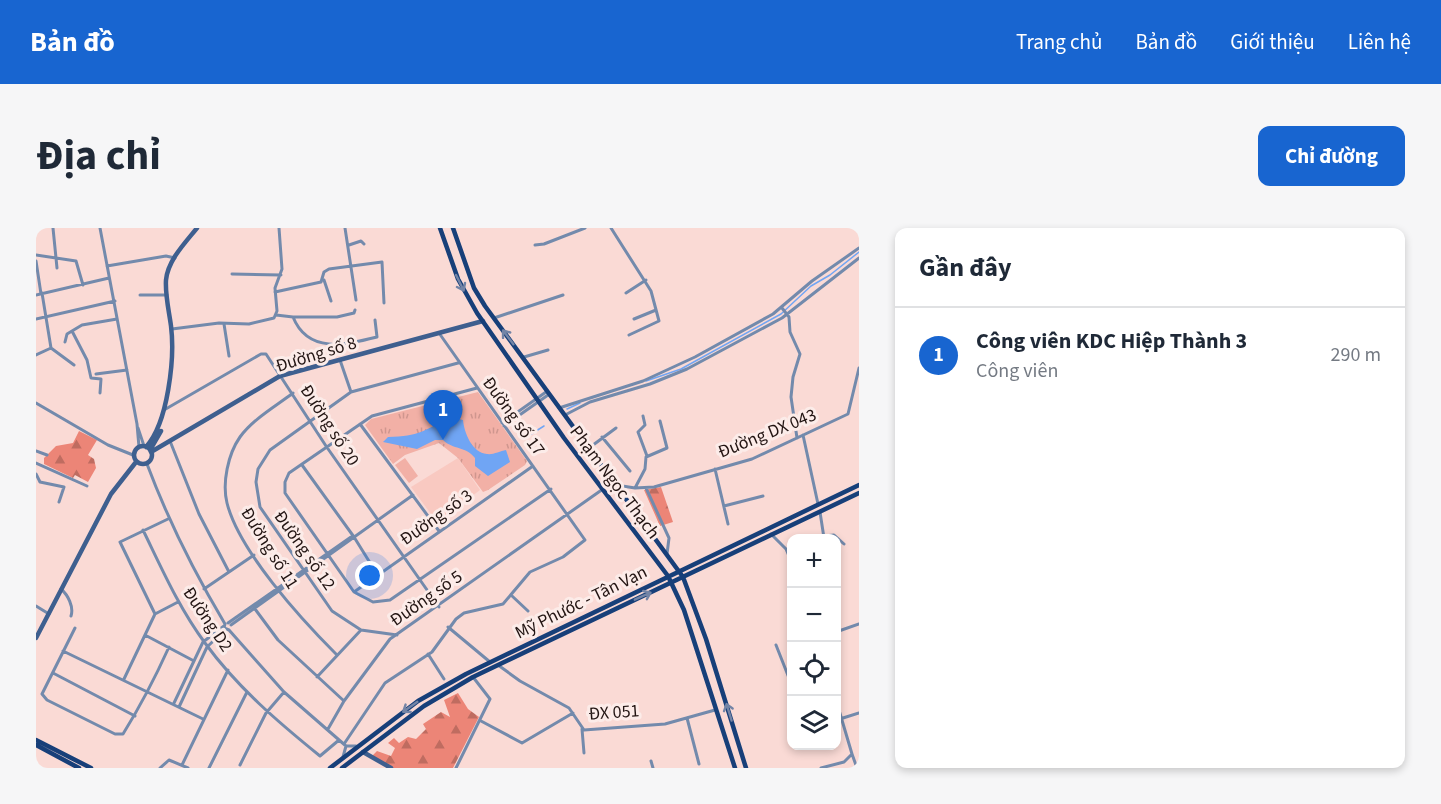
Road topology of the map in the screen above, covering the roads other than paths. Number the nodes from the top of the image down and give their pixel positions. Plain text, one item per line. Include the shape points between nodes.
1 (53, 228) edge
2 (100, 228) edge
3 (195, 228) edge
4 (279, 228) edge
5 (345, 228) edge
6 (440, 228) edge
7 (453, 228) edge
8 (585, 228) edge
9 (611, 228) edge
10 (364, 244) dead end
11 (349, 245) junction
12 (534, 245) dead end
13 (859, 248) edge
14 (36, 255) edge
15 (56, 257) junction
16 (174, 258) junction
17 (859, 258) edge
18 (36, 261) edge
19 (353, 265) junction
20 (107, 266) junction
21 (57, 268) dead end
22 (232, 274) dead end
23 (281, 275) junction
24 (109, 278) junction
25 (324, 280) junction
26 (646, 280) junction
27 (83, 285) junction
28 (275, 292) junction
29 (626, 293) dead end
30 (41, 294) junction
31 (36, 295) edge
32 (140, 295) dead end
33 (167, 295) junction
34 (563, 295) dead end
35 (356, 300) dead end
36 (115, 302) junction
37 (331, 302) dead end
38 (384, 303) dead end
39 (782, 308) junction
40 (355, 310) dead end
41 (656, 310) junction
42 (787, 313) junction
43 (276, 315) junction
44 (47, 316) junction
45 (293, 317) junction
46 (494, 318) junction
47 (36, 319) edge
48 (117, 319) junction
49 (634, 319) dead end
50 (375, 320) dead end
51 (483, 321) junction
52 (224, 324) junction
53 (172, 328) junction
54 (72, 331) junction
55 (439, 333) junction
56 (629, 334) dead end
57 (64, 342) dead end
58 (51, 348) junction
59 (548, 350) dead end
60 (36, 355) edge
61 (229, 356) dead end
62 (523, 358) junction
63 (340, 360) junction
64 (458, 363) junction
65 (74, 365) dead end
66 (859, 368) edge
67 (127, 370) junction
68 (96, 374) dead end
69 (280, 376) junction
70 (477, 388) junction
71 (351, 392) junction
72 (100, 393) dead end
73 (293, 393) junction
74 (547, 393) junction
75 (538, 400) junction
76 (36, 403) edge
77 (558, 409) junction
78 (164, 410) junction
79 (563, 415) junction
80 (643, 416) dead end
81 (311, 421) junction
82 (660, 421) dead end
83 (360, 424) junction
84 (503, 424) junction
85 (138, 426) junction
86 (616, 428) dead end
87 (803, 435) junction
88 (156, 437) junction
89 (602, 437) junction
90 (143, 438) junction
91 (797, 438) junction
92 (167, 443) junction
93 (326, 446) junction
94 (146, 448) junction
95 (588, 449) junction
96 (36, 451) edge
97 (47, 455) dead end
98 (134, 455) junction
99 (647, 456) junction
100 (136, 462) junction
101 (36, 463) edge
102 (147, 464) junction
103 (302, 465) junction
104 (533, 466) junction
105 (715, 469) junction
106 (630, 471) dead end
107 (36, 474) edge
108 (614, 485) junction
109 (859, 485) edge
110 (87, 486) dead end
111 (646, 488) junction
112 (551, 489) junction
113 (604, 489) junction
114 (635, 489) junction
115 (859, 493) edge
116 (413, 495) junction
117 (763, 496) dead end
118 (59, 502) dead end
119 (819, 505) junction
120 (724, 506) junction
121 (819, 512) junction
122 (567, 515) junction
123 (168, 519) junction
124 (378, 521) junction
125 (728, 524) dead end
126 (143, 530) junction
127 (439, 531) junction
128 (771, 534) junction
129 (823, 534) edge
130 (354, 537) junction
131 (841, 541) edge
132 (844, 544) dead end
133 (787, 551) edge
134 (667, 554) junction
135 (254, 555) junction
136 (329, 555) junction
137 (403, 557) junction
138 (679, 571) junction
139 (229, 572) junction
140 (303, 573) junction
141 (377, 574) junction
142 (668, 576) junction
143 (683, 577) junction
144 (420, 581) junction
145 (672, 583) junction
146 (61, 589) junction
147 (204, 589) junction
148 (278, 589) junction
149 (354, 592) junction
150 (511, 595) junction
151 (178, 602) junction
152 (36, 606) edge
153 (439, 607) junction
154 (255, 609) junction
155 (528, 611) dead end
156 (48, 614) junction
157 (155, 614) junction
158 (71, 616) dead end
159 (859, 624) edge
160 (227, 626) junction
161 (448, 627) junction
162 (75, 628) dead end
163 (361, 630) junction
164 (841, 631) edge
165 (145, 635) junction
166 (397, 635) junction
167 (36, 638) edge
168 (706, 639) junction
169 (203, 642) junction
170 (695, 644) junction
171 (776, 645) dead end
172 (207, 646) junction
173 (169, 648) junction
174 (63, 651) junction
175 (336, 654) junction
176 (428, 654) junction
177 (194, 661) junction
178 (490, 662) junction
179 (199, 663) junction
180 (498, 665) junction
181 (228, 670) junction
182 (53, 673) junction
183 (787, 673) edge
184 (316, 677) junction
185 (473, 677) junction
186 (444, 678) dead end
187 (124, 679) junction
188 (184, 687) junction
189 (149, 692) junction
190 (247, 692) junction
191 (284, 692) junction
192 (344, 701) junction
193 (173, 704) junction
194 (179, 707) junction
195 (717, 710) junction
196 (841, 712) edge
197 (266, 713) junction
198 (573, 713) junction
199 (859, 713) edge
200 (135, 716) junction
201 (687, 718) junction
202 (843, 718) junction
203 (203, 719) junction
204 (481, 721) junction
205 (328, 729) junction
206 (582, 729) junction
207 (36, 740) edge
208 (339, 740) junction
209 (36, 745) edge
210 (345, 745) junction
211 (358, 746) junction
212 (363, 752) junction
213 (584, 753) dead end
214 (852, 754) junction
215 (343, 757) junction
216 (651, 760) dead end
217 (699, 764) dead end
218 (182, 765) junction
219 (240, 765) dead end
220 (79, 768) edge
221 (91, 768) edge
222 (159, 768) edge
223 (188, 768) edge
224 (209, 768) edge
225 (330, 768) edge
226 (342, 768) edge
227 (391, 768) edge
228 (456, 768) edge
229 (653, 768) edge
230 (735, 768) edge
231 (746, 768) edge
232 (821, 768) edge
233 (857, 768) edge

1 - 15 street
2 - 20 street
3 - 16 street
4 - 23 street
5 - 11 street
6 -> 51 main road, Phạm Ngọc Thạch via 458,279
7 - 46 main road, Phạm Ngọc Thạch via 474,288
8 - 12 street
9 - 26 street
10 - 11 street via 361,241
11 - 19 street
13 - 39 street
14 - 15 street
15 - 21 street
15 - 27 street via 76,261
16 - 20 street
16 - 33 street via 166,280
17 - 42 street
18 - 30 street
19 - 25 street via 329,268 324,272
19 - 35 street
19 - 38 street via 383,263
20 - 24 street
22 - 23 street
23 - 28 street
24 - 27 street
24 - 36 street
25 - 28 street
25 - 37 street
26 - 29 street
26 - 41 street
27 - 30 street
28 - 43 street
30 - 31 street
30 - 44 street
32 - 33 street
33 - 53 street
34 - 46 street
36 - 44 street
36 - 48 street
39 - 42 street
39 - 77 street via 643,381
40 - 45 street via 337,317
41 - 49 street
41 - 56 street via 658,322
42 - 79 street via 687,369
42 - 91 street via 800,354 791,397
43 - 45 street
43 - 52 street via 270,321
44 - 47 street
44 - 58 street
45 - 50 street via 304,334 326,345 376,337
62 -> 46 main road, Phạm Ngọc Thạch
48 - 54 street via 88,323
48 - 67 street
51 - 55 street, Đường số 8
51 - 75 main road, Phạm Ngọc Thạch
52 - 53 street
52 - 61 street
53 - 78 street
54 - 57 street
54 - 72 street via 87,360 91,378 101,379
55 - 63 street, Đường số 8
55 - 64 street, Đường số 17
58 - 60 street
58 - 65 street
59 - 62 street
62 - 74 main road, Phạm Ngọc Thạch
63 - 69 street, Đường số 8
63 - 71 street
64 - 70 street, Đường số 17
64 - 71 street
66 - 87 street, Đường DX 043 via 850,412
67 - 68 street
67 - 85 street
69 - 73 street, Đường số 20
69 - 78 street, Đường số 20 via 263,353
69 - 92 street, Đường số 8
70 - 83 street via 372,416
70 - 84 street, Đường số 17
71 - 81 street, Đường số 12
73 - 81 street, Đường số 20
73 - 135 street, Đường số 11 via 241,436 228,466 226,501 236,527
74 - 75 street
74 - 77 main road, Phạm Ngọc Thạch
75 - 84 street
75 - 113 main road, Phạm Ngọc Thạch
76 - 98 street via 108,445
77 - 79 main road, Phạm Ngọc Thạch
78 - 88 street
79 - 95 main road, Phạm Ngọc Thạch
80 - 99 street via 645,425 638,432
81 - 93 street, Đường số 20
81 - 140 street, Đường số 12 via 270,450 258,469 256,482 260,507
82 - 99 street via 667,448
83 - 93 street
83 - 116 street
84 - 104 street, Đường số 17
85 - 90 street
85 - 94 street
86 - 89 street
87 - 91 street, Đường DX 043
87 - 119 street
88 - 90 street
88 - 92 street
88 - 94 street
89 - 95 street
89 - 106 street
90 - 94 street
91 - 105 street, Đường DX 043 via 752,459
92 - 94 street, Đường số 8
92 - 139 street
93 - 103 street
93 - 124 street, Đường số 20
94 - 98 street
94 - 102 street via 152,457
95 - 108 main road, Phạm Ngọc Thạch
96 - 97 street
98 - 100 street
99 - 114 street
100 - 102 street
100 - 146 street via 111,494
101 - 110 street
102 - 123 street
103 - 130 street
103 - 136 street via 289,473 285,492
104 - 112 street, Đường số 17
104 - 127 street, Đường số 3
105 - 111 street, Đường DX 043
105 - 120 street
107 - 118 street via 40,482 64,487
108 - 114 street, Đường DX 043
108 - 134 main road, Phạm Ngọc Thạch
109 - 119 main road, Mỹ Phước - Tân Vạn
111 - 114 street, Đường DX 043
111 - 134 street via 669,538
112 - 122 street, Đường số 17
112 - 144 street
113 - 122 street, Đường số 5
113 - 142 main road, Phạm Ngọc Thạch
115 - 121 main road, Mỹ Phước - Tân Vạn
116 - 124 street
116 - 127 street
117 - 120 street
119 - 138 main road, Mỹ Phước - Tân Vạn
120 - 125 street
121 - 128 main road, Mỹ Phước - Tân Vạn
121 - 129 street
122 - 150 street, Đường số 17 via 585,540 530,572
122 - 153 street, Đường số 5
123 - 126 street
123 - 147 street
124 - 130 street
124 - 137 street, Đường số 20
126 - 151 street, Đường D2
126 - 157 street via 120,542
127 - 137 street, Đường số 3
128 - 133 street
128 - 143 main road, Mỹ Phước - Tân Vạn
130 - 136 street
130 - 141 street
131 - 132 street
134 - 138 main road, Phạm Ngọc Thạch
135 - 139 street
135 - 148 street, Đường số 11
136 - 140 street
136 - 149 street
137 - 141 street, Đường số 3
137 - 144 street, Đường số 20
138 - 142 main road, Mỹ Phước - Tân Vạn
138 - 143 main road, Phạm Ngọc Thạch
139 - 147 street
140 - 148 street
140 - 163 street, Đường số 12 via 332,611
141 - 149 street, Đường số 3
142 - 145 main road, Phạm Ngọc Thạch
142 - 178 main road, Mỹ Phước - Tân Vạn
143 - 145 main road, Mỹ Phước - Tân Vạn
143 - 168 main road, Phạm Ngọc Thạch
144 - 149 street via 382,602 373,602
144 - 153 street, Đường số 20
145 - 170 main road, Phạm Ngọc Thạch
180 -> 145 main road, Mỹ Phước - Tân Vạn
146 - 156 street
146 - 158 street via 68,594
147 - 160 street
148 - 154 street
148 - 160 street
148 - 175 street, Đường số 11 via 300,619
150 - 155 street
150 - 161 street via 503,604 464,613
151 - 157 street
151 - 169 street, Đường D2
152 - 156 street
153 - 166 street, Đường số 5
154 - 160 street
154 - 184 street via 278,640
156 - 167 street
157 - 165 street
159 - 164 street
160 - 169 street
160 - 172 street
160 - 191 street
161 - 176 street
161 - 178 street
162 - 174 street
163 - 166 street, Đường số 12
163 - 175 street
165 - 173 street
165 - 187 street
166 - 192 street, Đường số 5
168 - 170 main road
231 -> 168 main road, Phạm Ngọc Thạch
169 - 172 street, Đường D2
169 - 177 street
170 - 195 main road, Phạm Ngọc Thạch
171 - 183 street
172 - 179 street
172 - 181 street, Đường D2
173 - 177 street
173 - 189 street
174 - 182 street
174 - 187 street
175 - 184 street
176 - 186 street
176 - 210 street via 386,683
177 - 179 street
177 - 188 street
178 -> 211 main road, Mỹ Phước - Tân Vạn via 418,701
179 - 188 street
180 - 185 main road, Mỹ Phước - Tân Vạn
180 - 198 street, ĐX 051
181 - 190 street, Đường D2
181 - 203 street
182 - 200 street
182 - 200 street via 42,694 46,700 115,734 123,734
184 - 192 street
185 - 204 street via 490,699
185 - 212 main road, Mỹ Phước - Tân Vạn
187 - 189 street
188 - 193 street
188 - 194 street
189 - 193 street
189 - 200 street
190 - 197 street, Đường D2
190 - 224 street
191 - 197 street
191 - 205 street
192 - 205 street, Đường số 5
193 - 194 street
194 - 203 street
195 - 201 street, ĐX 051
195 - 230 main road, Phạm Ngọc Thạch
196 - 202 street
197 - 208 street, Đường D2 via 320,756
197 - 219 street
198 - 204 street via 522,743
198 - 206 street, ĐX 051
199 - 202 street
201 - 206 street, ĐX 051 via 665,724
201 - 217 street
202 - 214 street
203 - 218 street
204 - 228 street
205 - 208 street
206 - 213 street
207 - 221 main road
208 - 210 street
209 - 220 main road
210 - 211 street
210 - 215 street
211 - 215 main road, Mỹ Phước - Tân Vạn
212 - 226 main road, Mỹ Phước - Tân Vạn
212 - 227 street
214 - 232 street via 844,762
214 - 233 street
215 - 225 main road, Mỹ Phước - Tân Vạn
216 - 229 street
218 - 222 street via 168,760
218 - 223 street

